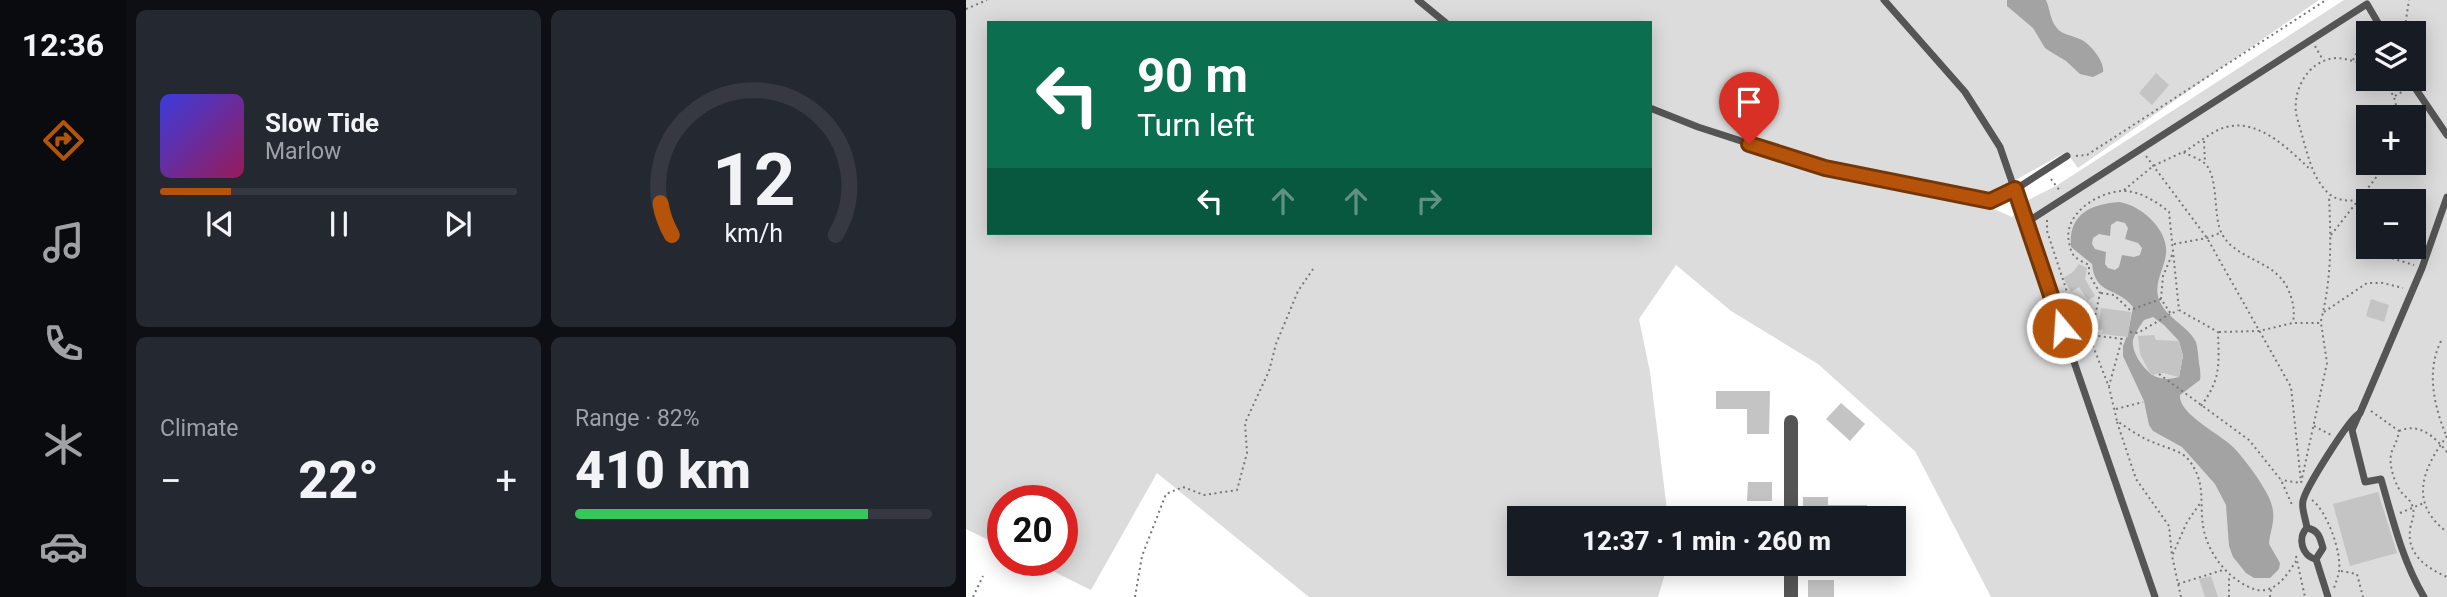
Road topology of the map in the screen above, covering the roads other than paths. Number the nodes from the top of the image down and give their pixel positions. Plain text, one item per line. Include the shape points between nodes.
1 (1418, 0) edge
2 (1884, 0) edge
3 (1444, 21) edge
4 (2378, 21) edge
5 (2417, 91) edge
6 (1652, 109) edge
7 (2447, 135) edge
8 (2067, 156) road end
9 (2015, 189) junction
10 (2447, 197) edge
11 (2027, 222) junction
12 (2361, 409) junction
13 (1791, 422) dead end
14 (1791, 506) edge
15 (2307, 528) junction
16 (2316, 559) junction
17 (1791, 576) edge
18 (1790, 597) edge
19 (2155, 597) edge
20 (2328, 597) edge
21 (2424, 597) edge

1 - 3 lane
2 - 9 lane via 1965,92 2000,147
4 - 11 lane via 2367,4
5 - 7 lane
6 - 9 lane via 1825,168 1990,201
8 - 9 lane
9 - 11 lane
10 - 12 lane via 2422,268
11 - 19 lane
12 - 15 lane via 2337,439 2303,500
12 - 21 lane via 2352,430 2365,482 2381,479 2401,550
13 - 14 street
15 - 16 lane via 2318,533 2323,548
15 - 16 lane via 2301,538 2305,554
16 - 20 lane
17 - 18 street

